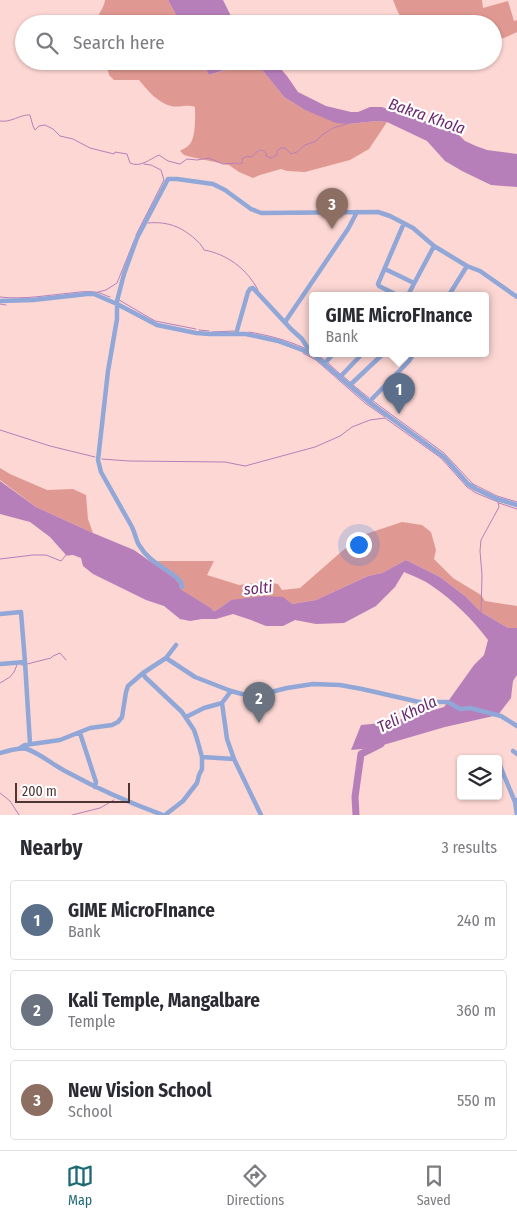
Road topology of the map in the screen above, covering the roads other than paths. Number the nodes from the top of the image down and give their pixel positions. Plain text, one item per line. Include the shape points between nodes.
1 (357, 212) junction
2 (404, 223) junction
3 (434, 246) junction
4 (467, 266) junction
5 (385, 269) junction
6 (414, 283) junction
7 (388, 290) joint
8 (392, 292) edge
9 (410, 292) edge
10 (451, 292) edge
11 (517, 297) edge
12 (0, 301) edge
13 (117, 304) junction
14 (285, 322) junction
15 (236, 334) junction
16 (306, 351) junction
17 (309, 353) edge
18 (314, 357) edge
19 (330, 357) edge
20 (359, 357) edge
21 (380, 357) edge
22 (412, 357) edge
23 (324, 364) junction
24 (340, 377) junction
25 (350, 385) junction
26 (369, 402) junction
27 (517, 505) edge
28 (182, 587) dead end
29 (0, 614) edge
30 (176, 645) dead end
31 (166, 658) junction
32 (25, 662) junction
33 (0, 664) edge
34 (144, 673) junction
35 (231, 691) junction
36 (222, 703) junction
37 (186, 717) junction
38 (517, 726) edge
39 (80, 733) junction
40 (30, 744) junction
41 (20, 748) junction
42 (0, 753) edge
43 (202, 757) junction
44 (234, 759) junction
45 (502, 769) edge
46 (96, 787) junction
47 (516, 801) edge
48 (164, 815) edge
49 (260, 815) edge
50 (516, 815) edge

1 - 2 street via 384,213
1 - 13 street via 261,213 213,184 168,179 137,238
1 - 14 street
2 - 3 street
2 - 5 street
3 - 4 street
3 - 6 street
4 - 10 street
4 - 11 street via 480,271
5 - 6 street
5 - 7 street via 378,284
6 - 9 street
7 - 8 street
12 - 13 street via 94,294
13 - 15 street via 157,326 196,333
13 - 28 street via 99,466 135,533 137,543 150,560 177,577
14 - 15 street via 251,288
14 - 16 street via 302,339
15 - 16 street via 278,341
16 - 17 street
18 - 23 street
19 - 23 street
20 - 24 street
21 - 25 street
22 - 26 street
23 - 24 street
24 - 25 street
25 - 26 street
26 - 27 street via 444,457 476,490
29 - 32 street via 22,612
30 - 31 street
31 - 34 street
31 - 35 street via 196,677
32 - 33 street
32 - 40 street
34 - 37 street
34 - 39 street via 127,689 121,720
35 - 36 street
35 - 38 street via 258,695 312,684 340,686 413,701 448,702 460,709 470,708 501,716
36 - 37 street
36 - 44 street via 227,739
37 - 43 street via 194,730
39 - 40 street via 60,740
39 - 46 street
40 - 41 street
41 - 42 street
41 - 46 street
43 - 44 street
43 - 48 street via 202,769 196,784 183,801
44 - 49 street
45 - 47 street
46 - 48 street
47 - 50 street

